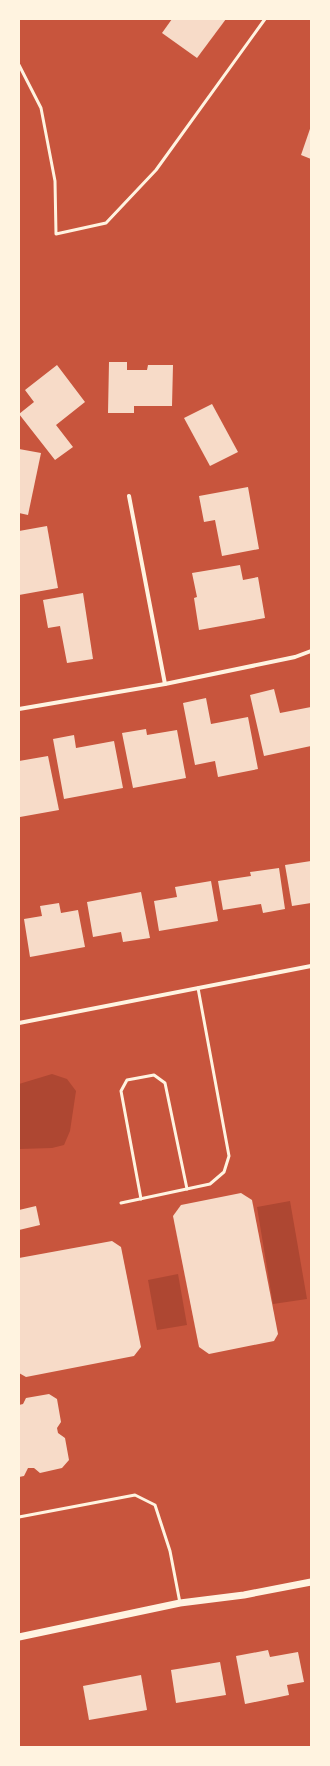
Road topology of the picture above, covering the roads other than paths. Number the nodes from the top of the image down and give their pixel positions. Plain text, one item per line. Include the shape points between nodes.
1 (265, 19) edge
2 (19, 65) edge
3 (129, 496) dead end
4 (311, 651) edge
5 (164, 684) junction
6 (19, 709) edge
7 (311, 966) edge
8 (198, 988) junction
9 (19, 1023) edge
10 (187, 1189) junction
11 (141, 1199) junction
12 (121, 1203) dead end
13 (19, 1517) edge
14 (311, 1582) edge
15 (180, 1603) junction
16 (19, 1637) edge

1 - 2 lane via 156,170 106,223 56,234 55,181 41,108
3 - 5 street
4 - 5 street via 295,657
5 - 6 street
7 - 8 street
8 - 9 street
8 - 10 lane via 229,1156 224,1172 210,1184
10 - 11 lane
10 - 11 lane via 164,1083 154,1075 127,1080 121,1091
11 - 12 lane
13 - 15 lane via 135,1495 156,1505 170,1551
14 - 15 street via 244,1595
15 - 16 street

